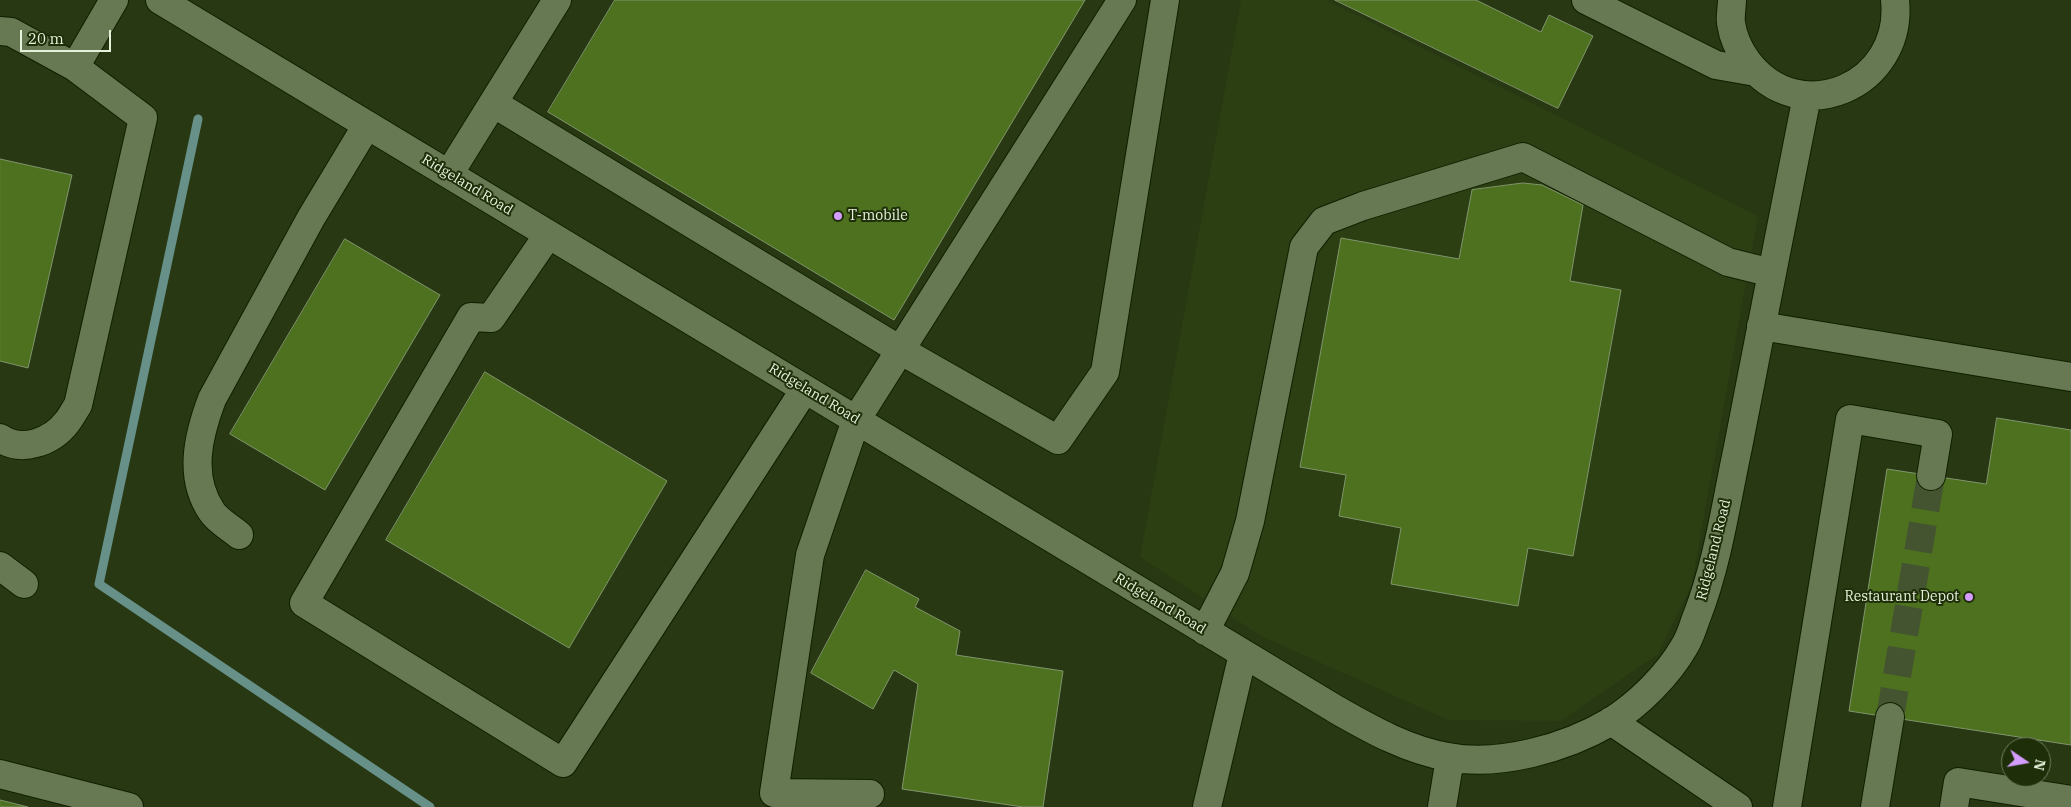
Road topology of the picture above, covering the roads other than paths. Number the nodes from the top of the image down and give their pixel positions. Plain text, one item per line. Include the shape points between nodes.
1 (114, 0) edge
2 (160, 0) edge
3 (557, 0) edge
4 (1122, 0) edge
5 (1164, 0) edge
6 (1586, 0) edge
7 (1732, 0) edge
8 (1895, 0) edge
9 (0, 31) edge
10 (75, 67) junction
11 (1756, 72) junction
12 (1807, 96) junction
13 (493, 103) junction
14 (367, 125) junction
15 (449, 174) junction
16 (548, 235) junction
17 (1772, 273) junction
18 (1761, 326) junction
19 (900, 350) junction
20 (2071, 377) edge
21 (805, 389) junction
22 (856, 420) junction
23 (0, 438) edge
24 (1931, 476) tunnel mouth
25 (239, 535) dead end
26 (0, 566) edge
27 (24, 584) dead end
28 (1205, 631) junction
29 (1243, 654) junction
30 (1890, 718) tunnel mouth
31 (1611, 722) junction
32 (1450, 758) junction
33 (0, 774) edge
34 (870, 794) dead end
35 (2071, 800) edge
36 (129, 807) edge
37 (1207, 807) edge
38 (1442, 807) edge
39 (1738, 807) edge
40 (1787, 807) edge
41 (1875, 807) edge
42 (1954, 807) edge

1 - 10 street
2 - 14 street, Ridgeland Road
3 - 13 street
4 - 19 street
5 - 19 street via 1105,372 1058,440
6 - 11 street via 1716,65
7 - 11 street via 1731,22 1739,50
8 - 12 street via 1897,17 1891,43 1877,66 1858,83 1833,94
9 - 10 street via 11,32
10 - 23 street via 143,118 78,405 67,424 50,437 25,446 9,444
11 - 12 street via 1779,88
12 - 17 street, Ridgeland Road
13 - 15 street
13 - 19 street
14 - 15 street, Ridgeland Road
14 - 25 street via 311,218 212,399 203,423 198,449 198,481 213,513
15 - 16 street, Ridgeland Road
16 - 21 street, Ridgeland Road
16 - 21 street via 491,318 471,317 304,603 563,763
17 - 18 street, Ridgeland Road
17 - 28 street via 1728,262 1523,157 1324,221 1304,247 1250,521 1235,573
18 - 20 street
18 - 31 street, Ridgeland Road via 1707,589 1685,646 1652,688
19 - 22 street
21 - 22 street, Ridgeland Road
22 - 28 street, Ridgeland Road
22 - 34 street via 810,555 774,793
24 - 40 street via 1938,434 1850,419
26 - 27 street
28 - 29 street, Ridgeland Road
29 - 32 street, Ridgeland Road via 1380,734 1422,752
29 - 37 street
30 - 41 street
31 - 32 street, Ridgeland Road via 1568,742 1524,755 1485,760
31 - 39 street
32 - 38 street
33 - 36 street
35 - 42 street via 1958,782

